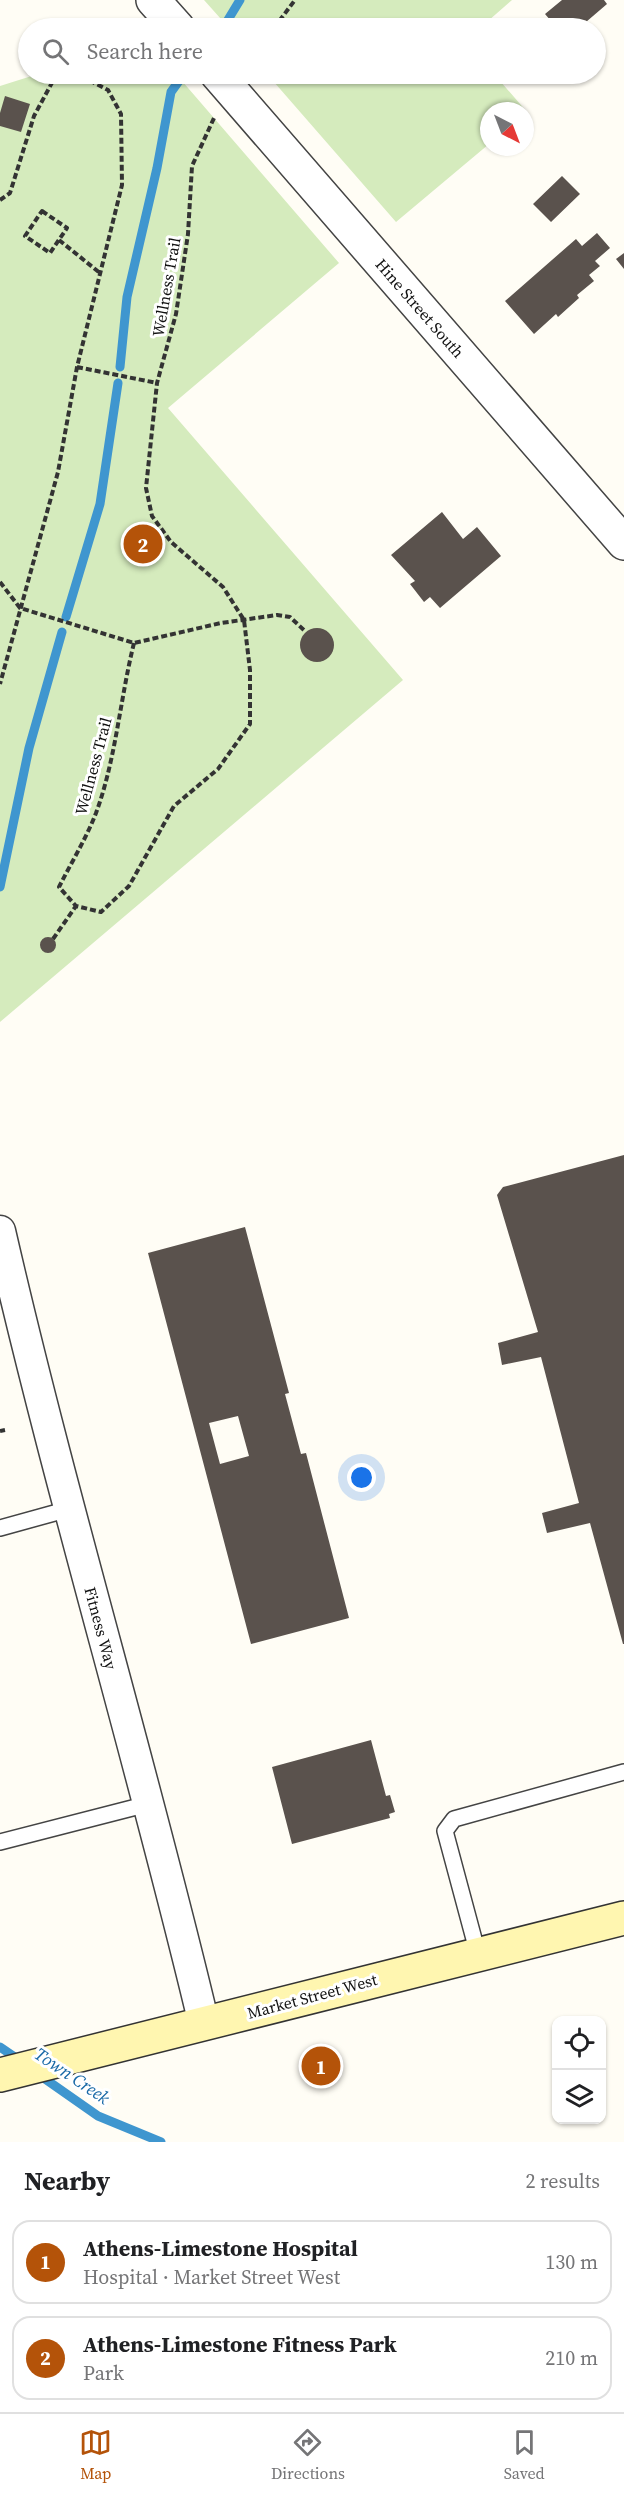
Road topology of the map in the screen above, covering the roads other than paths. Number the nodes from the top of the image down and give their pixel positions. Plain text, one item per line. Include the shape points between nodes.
1 (153, 0) edge
2 (169, 18) edge
3 (226, 84) edge
4 (624, 543) edge
5 (0, 1231) edge
6 (69, 1509) junction
7 (0, 1528) edge
8 (624, 1772) edge
9 (148, 1804) junction
10 (0, 1842) edge
11 (624, 1918) edge
12 (478, 1954) junction
13 (204, 2024) junction
14 (0, 2075) edge

1 - 2 street
3 - 4 street, Hine Street South
5 - 6 street, Fitness Way
6 - 7 lane
6 - 9 street, Fitness Way
8 - 12 lane via 454,1819 445,1830
9 - 10 lane
9 - 13 street, Fitness Way
11 - 12 main road, Market Street West
12 - 13 main road, Market Street West
13 - 14 main road, Market Street West

